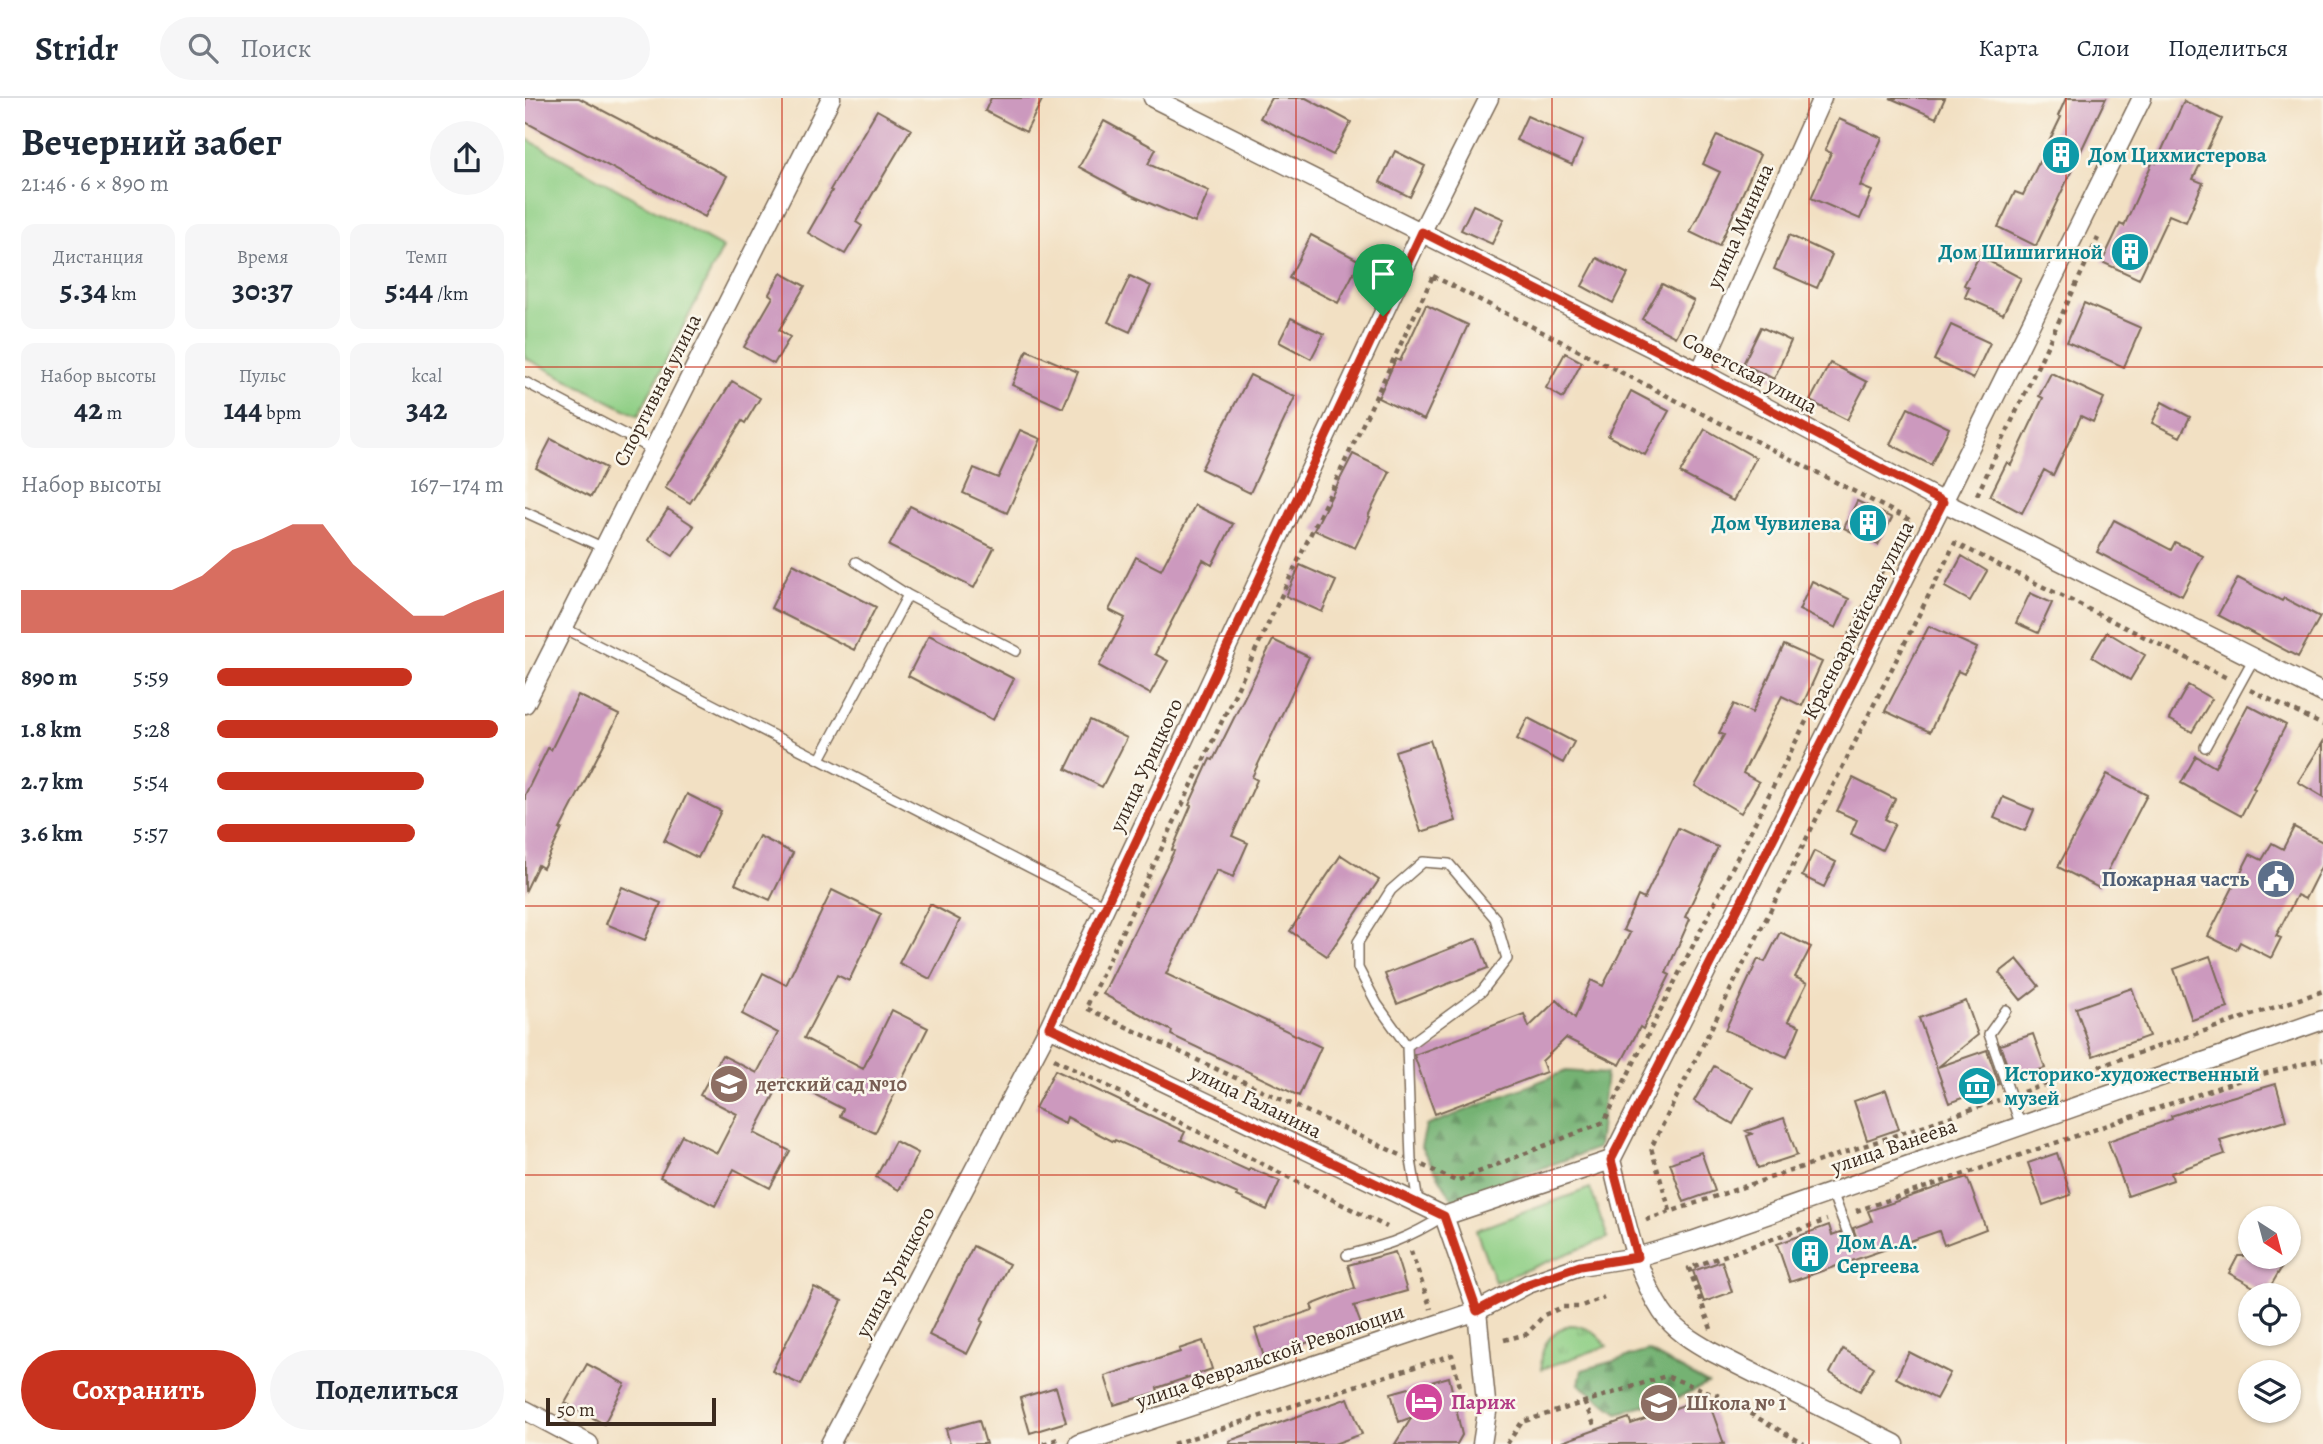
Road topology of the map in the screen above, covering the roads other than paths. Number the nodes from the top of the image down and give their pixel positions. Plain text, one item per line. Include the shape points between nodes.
1 (831, 98) edge
2 (1153, 98) edge
3 (1489, 98) edge
4 (1822, 98) edge
5 (2142, 98) edge
6 (1422, 232) junction
7 (1700, 372) junction
8 (525, 382) edge
9 (652, 449) junction
10 (1943, 502) junction
11 (525, 512) edge
12 (604, 548) junction
13 (856, 562) dead end
14 (908, 595) junction
15 (564, 628) junction
16 (1016, 651) dead end
17 (2254, 658) junction
18 (2323, 693) edge
19 (525, 704) edge
20 (2205, 747) dead end
21 (820, 759) junction
22 (1105, 906) junction
23 (2005, 1010) dead end
24 (2323, 1020) edge
25 (1049, 1027) junction
26 (1407, 1046) junction
27 (2021, 1126) junction
28 (1611, 1160) junction
29 (1832, 1192) junction
30 (1418, 1204) junction
31 (1444, 1216) junction
32 (1852, 1244) dead end
33 (1347, 1255) dead end
34 (1637, 1257) junction
35 (1477, 1311) junction
36 (525, 1410) edge
37 (589, 1444) edge
38 (830, 1444) edge
39 (1078, 1444) edge
40 (1482, 1444) edge
41 (1895, 1444) edge

1 - 9 street, Спортивная улица
2 - 6 street, Советская улица
3 - 6 street, улица Урицкого
4 - 7 street, улица Минина
5 - 10 street, Красноармейская улица
6 - 7 street, Советская улица
6 - 22 street, улица Урицкого
7 - 10 street, Советская улица
8 - 9 lane
9 - 12 street, Спортивная улица
10 - 17 street, Советская улица
10 - 28 street, Красноармейская улица
11 - 12 lane
12 - 15 street, Спортивная улица
13 - 14 lane
14 - 16 lane
14 - 21 lane
15 - 19 street, Спортивная улица
15 - 21 lane
17 - 18 street, Советская улица
17 - 20 lane
21 - 22 lane
22 - 25 street, улица Урицкого
23 - 27 lane via 1989,1034
24 - 27 street, улица Ванеева
25 - 30 street, улица Галанина
25 - 38 street, улица Урицкого
26 - 26 lane via 1482,991 1507,959 1495,918 1449,864 1423,862 1391,890 1358,942 1358,968
26 - 30 lane via 1411,1160
27 - 29 street, улица Ванеева
28 - 31 street
28 - 34 street
29 - 32 lane
29 - 34 street, улица Ванеева
30 - 31 street, улица Галанина
31 - 33 lane via 1407,1238
31 - 35 street
34 - 35 street, улица Ванеева via 1580,1266 1528,1284
34 - 41 street via 1662,1313 1693,1341
35 - 39 street, улица Февральской Революции
35 - 40 street via 1487,1412
36 - 37 street

